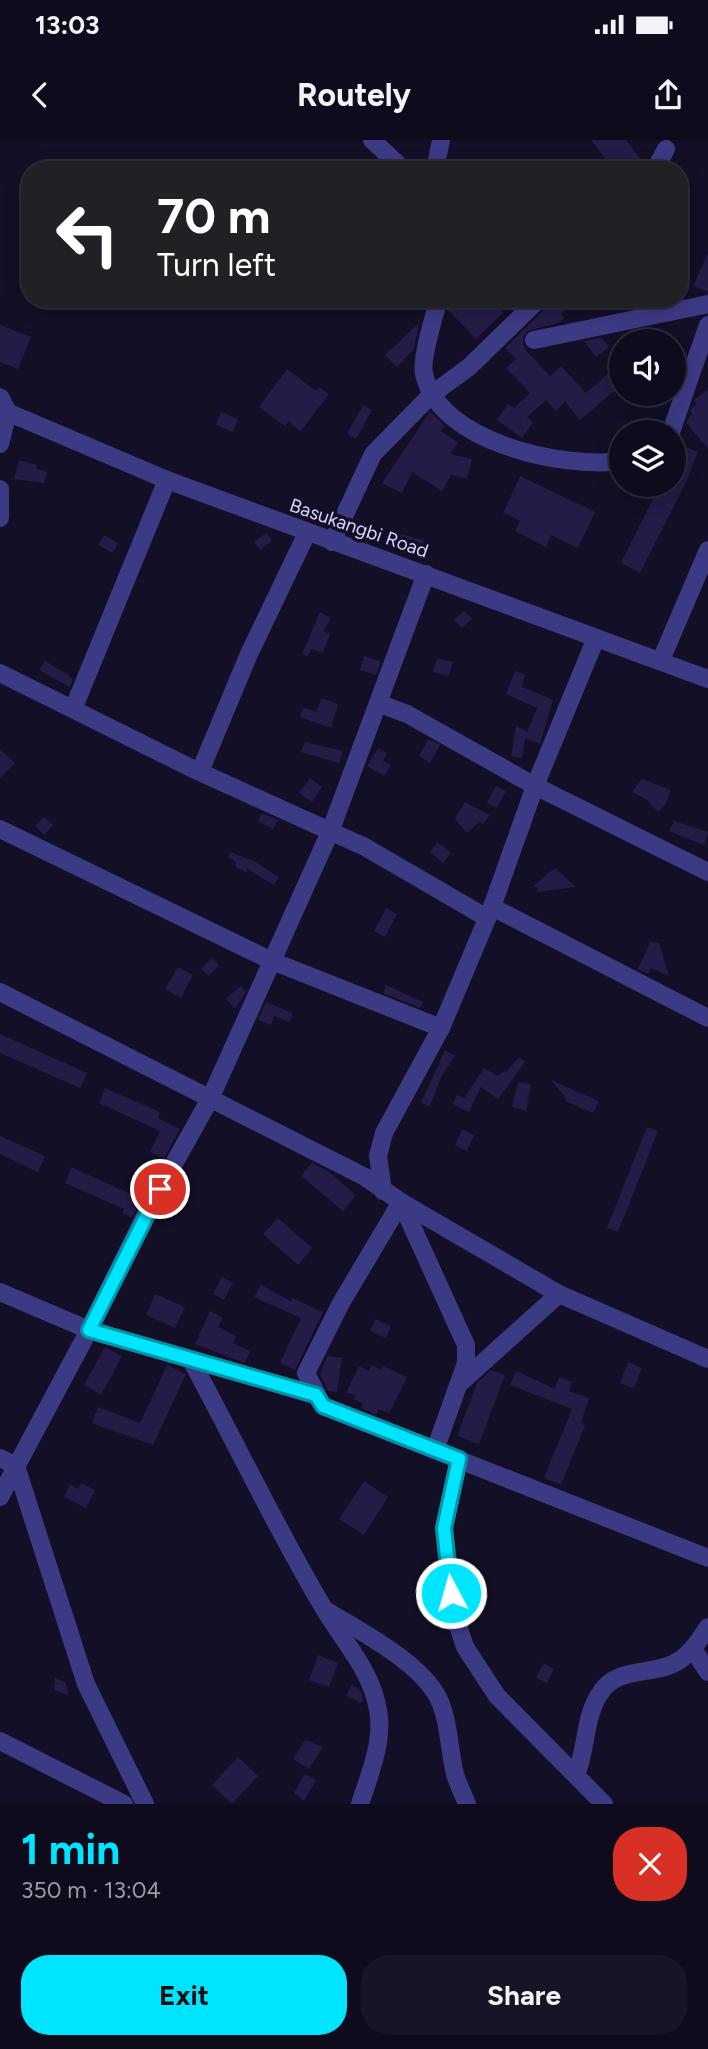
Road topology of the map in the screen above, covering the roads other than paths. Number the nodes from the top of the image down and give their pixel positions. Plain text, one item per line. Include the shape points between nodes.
1 (372, 140) edge
2 (441, 140) edge
3 (666, 149) dead end
4 (394, 161) edge
5 (437, 161) edge
6 (660, 161) edge
7 (708, 304) edge
8 (437, 308) edge
9 (530, 308) edge
10 (708, 325) edge
11 (534, 340) dead end
12 (431, 395) junction
13 (3, 406) edge
14 (675, 420) edge
15 (0, 444) edge
16 (609, 463) edge
17 (167, 480) junction
18 (0, 489) edge
19 (0, 519) edge
20 (307, 533) junction
21 (332, 542) junction
22 (708, 550) edge
23 (426, 574) junction
24 (596, 638) junction
25 (661, 660) junction
26 (0, 673) edge
27 (708, 679) edge
28 (378, 704) junction
29 (74, 707) junction
30 (201, 769) junction
31 (535, 786) junction
32 (0, 830) edge
33 (330, 832) junction
34 (708, 872) edge
35 (490, 912) junction
36 (272, 961) junction
37 (0, 992) edge
38 (708, 1018) edge
39 (441, 1028) junction
40 (210, 1099) junction
41 (383, 1191) junction
42 (401, 1202) junction
43 (0, 1292) edge
44 (559, 1294) junction
45 (89, 1330) junction
46 (708, 1359) edge
47 (192, 1362) junction
48 (458, 1384) junction
49 (316, 1395) junction
50 (435, 1450) junction
51 (459, 1459) junction
52 (8, 1462) edge
53 (0, 1497) edge
54 (708, 1558) edge
55 (323, 1608) junction
56 (708, 1627) edge
57 (693, 1649) junction
58 (708, 1672) edge
59 (0, 1741) edge
60 (576, 1775) junction
61 (124, 1804) edge
62 (145, 1804) edge
63 (360, 1804) edge
64 (467, 1804) edge
65 (604, 1804) edge

1 - 4 street
2 - 5 street
3 - 6 street
7 - 11 street
8 - 12 street via 423,370
9 - 12 street via 469,367
10 - 14 street
12 - 16 street via 465,429 554,460
12 - 21 street via 373,454
13 - 15 street
13 - 17 street, Basukangbi Road
17 - 20 street, Basukangbi Road
17 - 29 street
18 - 19 street
20 - 21 street, Basukangbi Road
20 - 30 street
21 - 23 street, Basukangbi Road
22 - 25 street
23 - 24 street, Basukangbi Road
23 - 28 street
24 - 25 street, Basukangbi Road
24 - 31 street
25 - 27 street, Basukangbi Road
26 - 29 street
28 - 31 street via 407,714
28 - 33 street
29 - 30 street
30 - 33 street
31 - 34 street
31 - 35 street
32 - 36 street
33 - 35 street
33 - 36 street
35 - 38 street
35 - 39 street
36 - 39 street
36 - 40 street
37 - 40 street
39 - 41 street via 384,1133 378,1156
40 - 41 street via 365,1177
40 - 45 street
41 - 42 street
42 - 44 street
42 - 48 street via 466,1345 466,1363
42 - 49 street via 306,1373
43 - 45 street
44 - 46 street
44 - 48 street
45 - 47 street
45 - 52 street
47 - 49 street
47 - 55 street
48 - 50 street
49 - 50 street via 323,1406
50 - 51 street
51 - 54 street
51 - 60 street via 444,1528 453,1610 465,1647 497,1696
52 - 53 street
52 - 62 street via 86,1684
55 - 63 street via 362,1665 379,1710 379,1729
55 - 64 street via 393,1652 424,1679 440,1701 455,1774
56 - 57 street
57 - 58 street
57 - 60 street via 655,1671 626,1674 599,1693
59 - 61 street
60 - 65 street

